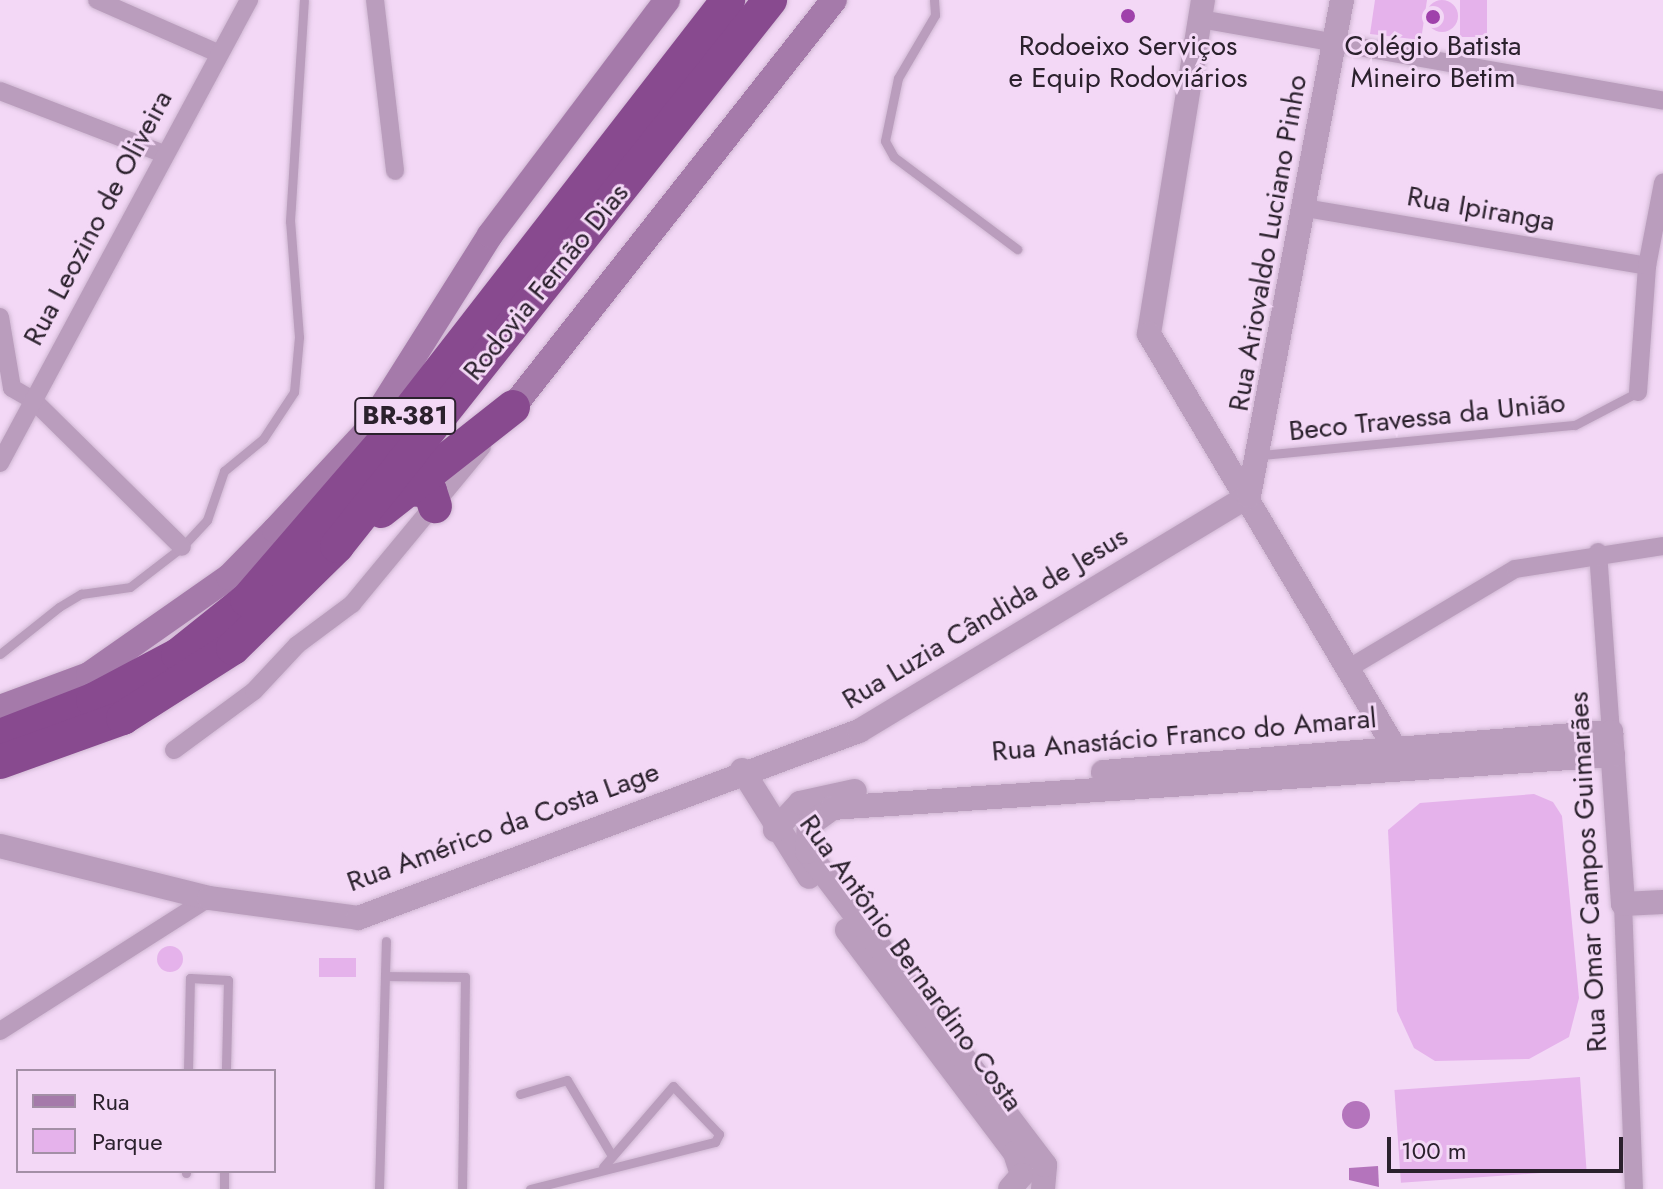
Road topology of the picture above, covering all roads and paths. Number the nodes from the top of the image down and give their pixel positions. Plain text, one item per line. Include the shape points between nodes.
1 (97, 0) edge
2 (249, 0) edge
3 (304, 0) edge
4 (375, 0) edge
5 (667, 0) edge
6 (787, 0) edge
7 (834, 0) edge
8 (934, 0) edge
9 (1342, 0) edge
10 (750, 8) edge
11 (1202, 10) edge
12 (1335, 41) junction
13 (218, 53) junction
14 (0, 91) edge
15 (1663, 101) edge
16 (164, 154) junction
17 (395, 171) dead end
18 (1663, 183) edge
19 (1305, 208) junction
20 (1017, 249) dead end
21 (1647, 266) junction
22 (516, 271) junction
23 (0, 317) edge
24 (1638, 392) joint
25 (33, 400) junction
26 (513, 407) joint
27 (366, 432) junction
28 (1261, 455) junction
29 (0, 463) edge
30 (1249, 496) junction
31 (422, 498) junction
32 (337, 546) junction
33 (1663, 546) edge
34 (182, 547) junction
35 (1598, 552) junction
36 (0, 654) edge
37 (1349, 668) junction
38 (0, 708) edge
39 (0, 736) edge
40 (1612, 744) junction
41 (174, 750) dead end
42 (1400, 757) junction
43 (0, 762) edge
44 (742, 770) junction
45 (775, 830) junction
46 (0, 846) edge
47 (807, 852) joint
48 (209, 898) junction
49 (1663, 902) edge
50 (1623, 904) junction
51 (386, 941) dead end
52 (385, 976) junction
53 (0, 1031) edge
54 (935, 1036) junction
55 (188, 1069) edge
56 (226, 1069) edge
57 (520, 1094) dead end
58 (611, 1154) junction
59 (603, 1167) junction
60 (379, 1189) edge
61 (462, 1189) edge
62 (530, 1189) edge
63 (1010, 1189) edge
64 (1043, 1189) edge
65 (1634, 1189) edge

1 - 13 street
2 - 13 street, Rua Leozino de Oliveira
3 - 34 lane via 290,221 299,337 294,392 263,439 224,471 207,520
4 - 17 street
5 - 27 main road, Rodovia Fernão Dias / BR-381 via 465,271 446,313
6 - 10 highway
7 - 26 main road, Rodovia Fernão Dias / BR-381
8 - 20 lane via 935,15 898,78 885,141 894,157
9 - 12 street, Rua Ariovaldo Luciano Pinho
10 - 22 highway, Rodovia Fernão Dias / BR-381
10 - 32 highway, Rodovia Fernão Dias / BR-381
11 - 12 street
11 - 30 street via 1149,334
12 - 15 street
12 - 19 street, Rua Ariovaldo Luciano Pinho
13 - 16 street, Rua Leozino de Oliveira
14 - 16 street
16 - 25 street, Rua Leozino de Oliveira
18 - 21 street
19 - 21 street, Rua Ipiranga
19 - 28 street, Rua Ariovaldo Luciano Pinho
21 - 24 street
22 - 27 highway
22 - 39 highway, Rodovia Fernão Dias / BR-381 via 399,424 247,600 178,655 93,700
23 - 25 street via 12,388
24 - 28 lane, Beco Travessa da União via 1575,425
25 - 29 street, Rua Leozino de Oliveira
25 - 34 street
26 - 31 highway, BR-381
27 - 38 main road, Rodovia Fernão Dias / BR-381 via 229,577 166,625 89,675
28 - 30 street, Rua Ariovaldo Luciano Pinho
30 - 37 street
30 - 44 street, Rua Luzia Cândida de Jesus via 859,731
31 - 32 highway, BR-381
31 - 41 street via 352,604 297,645 254,691
32 - 43 highway, Rodovia Fernão Dias / BR-381 via 233,648 123,718
33 - 35 street
34 - 36 lane via 130,587 81,594
35 - 37 street via 1515,569
35 - 40 street, Rua Omar Campos Guimarães
37 - 42 street
40 - 42 street, Rua Anastácio Franco do Amaral
40 - 50 street, Rua Omar Campos Guimarães
42 - 45 street, Rua Anastácio Franco do Amaral via 820,794
42 - 47 street, Rua Anastácio Franco do Amaral via 832,808 809,825
44 - 45 street, Rua Antônio Bernardino Costa
44 - 48 street, Rua Américo da Costa Lage via 358,918
45 - 54 street, Rua Antônio Bernardino Costa
46 - 48 street, Rua Américo da Costa Lage
47 - 54 street, Rua Antônio Bernardino Costa
48 - 53 street
49 - 50 street
50 - 65 street, Rua Omar Campos Guimarães
51 - 52 lane
52 - 60 lane
52 - 61 lane via 465,977
54 - 63 street, Rua Antônio Bernardino Costa via 1015,1153 1022,1175
54 - 64 street, Rua Antônio Bernardino Costa via 1045,1165
55 - 56 lane via 190,978 228,980
57 - 58 lane via 567,1080
58 - 59 lane
58 - 59 lane via 673,1086 719,1134 715,1142
59 - 62 lane

